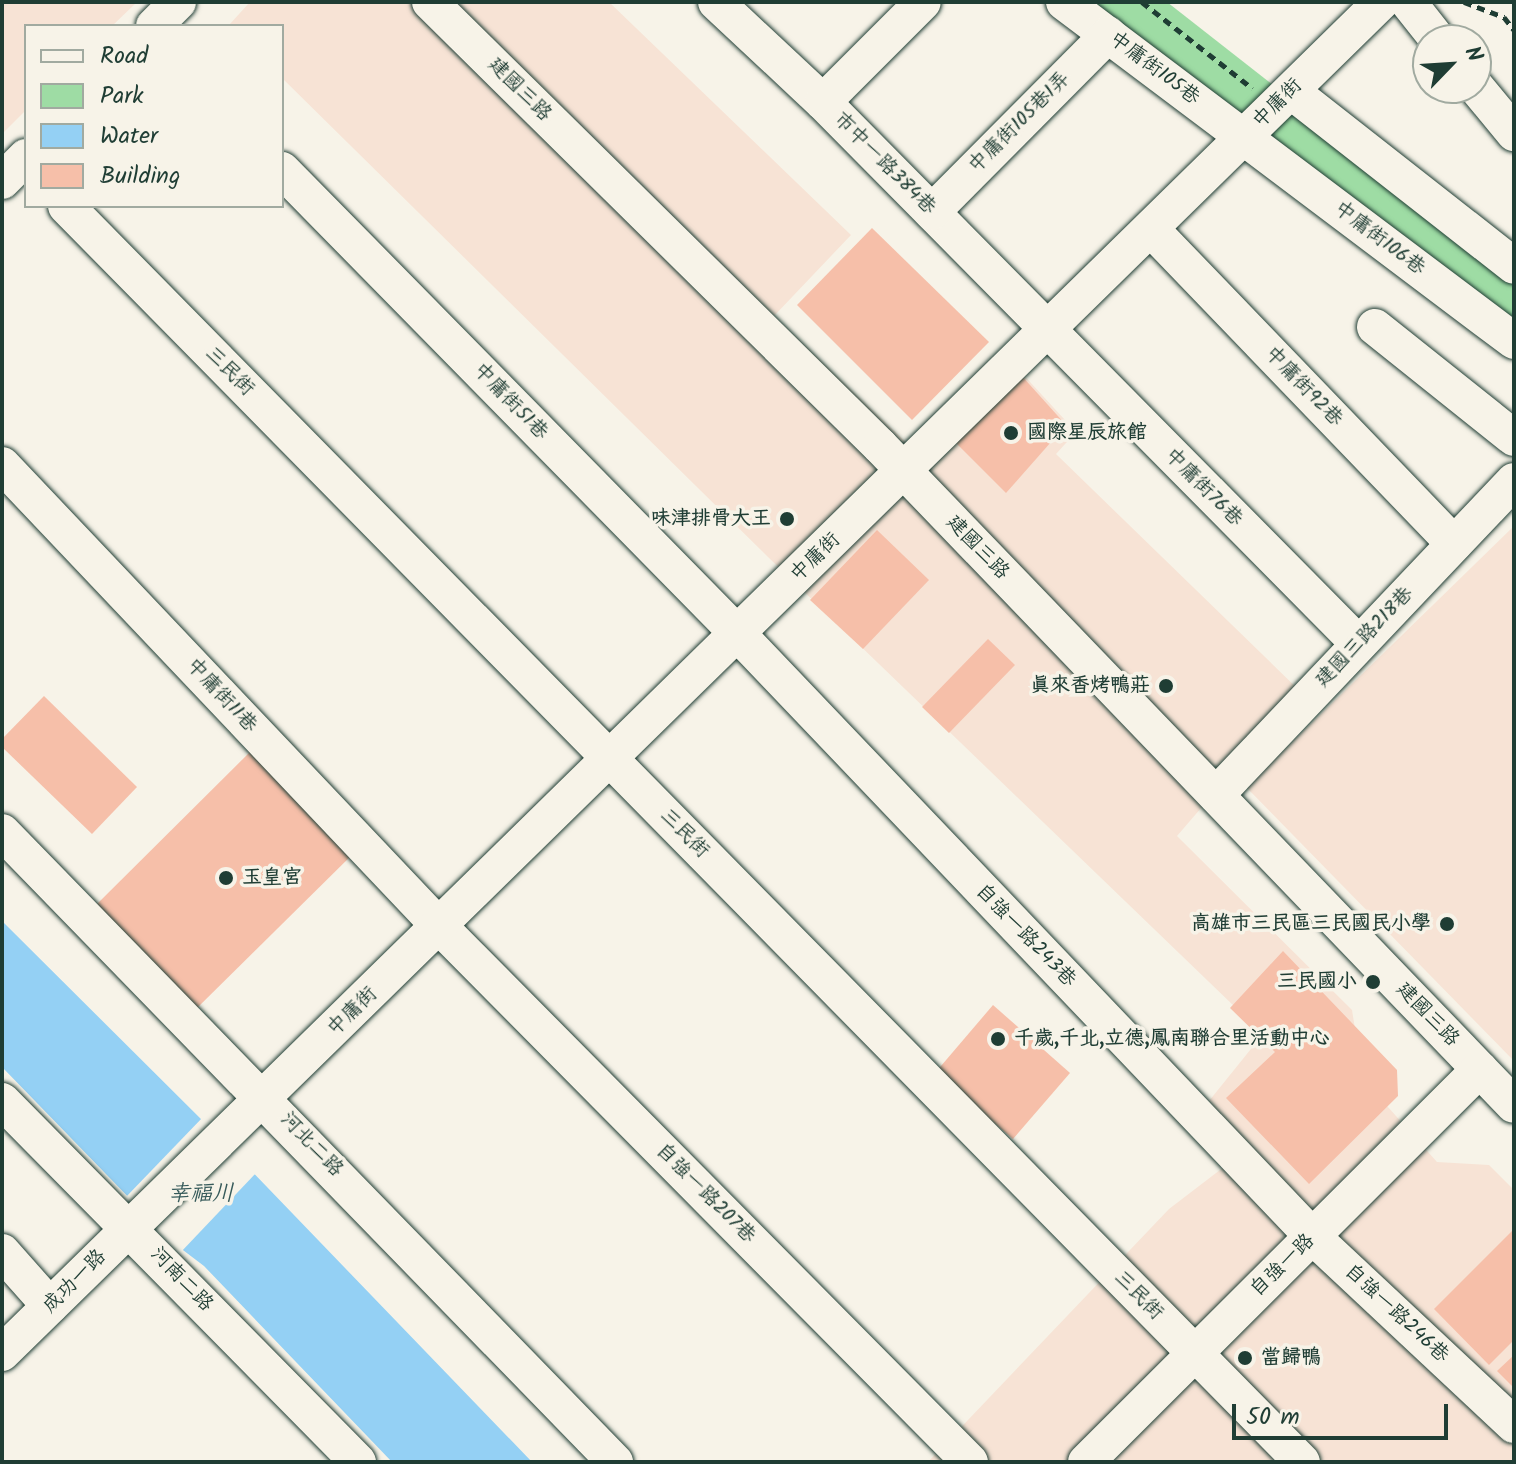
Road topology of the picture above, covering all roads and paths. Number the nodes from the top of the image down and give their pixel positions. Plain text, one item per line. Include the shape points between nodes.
1 (178, 2) edge
2 (430, 2) edge
3 (716, 2) edge
4 (1064, 2) edge
5 (1142, 2) edge
6 (1381, 2) edge
7 (1408, 2) edge
8 (1464, 2) edge
9 (916, 4) edge
10 (156, 24) edge
11 (1425, 24) edge
12 (1514, 30) edge
13 (1108, 35) junction
14 (1254, 89) dead end
15 (1291, 91) junction
16 (823, 102) junction
17 (1490, 104) edge
18 (1514, 133) edge
19 (1245, 137) junction
20 (284, 172) edge
21 (68, 208) edge
22 (932, 212) junction
23 (1151, 229) junction
24 (1514, 266) edge
25 (1375, 327) dead end
26 (1046, 332) junction
27 (1514, 341) edge
28 (1514, 438) edge
29 (2, 465) edge
30 (903, 472) junction
31 (1514, 481) edge
32 (1454, 544) junction
33 (738, 634) junction
34 (1359, 644) junction
35 (610, 759) junction
36 (1216, 795) junction
37 (2, 832) edge
38 (440, 927) junction
39 (1480, 1069) junction
40 (2, 1101) edge
41 (1514, 1105) edge
42 (257, 1106) junction
43 (138, 1218) junction
44 (1313, 1237) junction
45 (2, 1252) edge
46 (50, 1306) junction
47 (2, 1353) edge
48 (1194, 1353) junction
49 (1514, 1425) edge
50 (358, 1462) edge
51 (615, 1462) edge
52 (970, 1462) edge
53 (1086, 1462) edge
54 (1302, 1462) edge

1 - 10 street
2 - 30 street, 建國三路
3 - 16 street, 市中一路384巷
4 - 13 street, 中庸街105巷
5 - 14 path
6 - 15 street, 中庸街
7 - 11 street
8 - 12 path via 1504,17
9 - 16 street
13 - 19 street, 中庸街105巷
13 - 22 street, 中庸街105巷1弄
15 - 19 street, 中庸街
15 - 24 street
16 - 22 street, 市中一路384巷
17 - 18 street
19 - 23 street, 中庸街
19 - 27 street, 中庸街106巷
20 - 33 street, 中庸街51巷
21 - 35 street, 三民街
22 - 26 street, 市中一路384巷
23 - 26 street, 中庸街
23 - 32 street, 中庸街92巷
25 - 28 street
26 - 30 street, 中庸街
26 - 34 street, 中庸街76巷
29 - 38 street, 中庸街11巷
30 - 33 street, 中庸街
30 - 36 street, 建國三路
31 - 32 street, 建國三路218巷
32 - 34 street, 建國三路218巷
33 - 35 street, 中庸街
33 - 44 street, 自強一路243巷
34 - 36 street, 建國三路218巷
35 - 38 street, 中庸街
35 - 48 street, 三民街
36 - 39 street, 建國三路
37 - 42 street, 河北二路
38 - 42 street, 中庸街
38 - 52 street, 自強一路207巷
39 - 41 street, 建國三路
39 - 44 street, 自強一路
40 - 43 street, 河南二路
42 - 43 street, 中庸街
42 - 51 street, 河北二路
43 - 46 street, 成功一路
43 - 50 street, 河南二路
44 - 48 street, 自強一路
44 - 49 street, 自強一路246巷
45 - 46 street
46 - 47 street, 成功一路
48 - 53 street, 自強一路
48 - 54 street, 三民街

